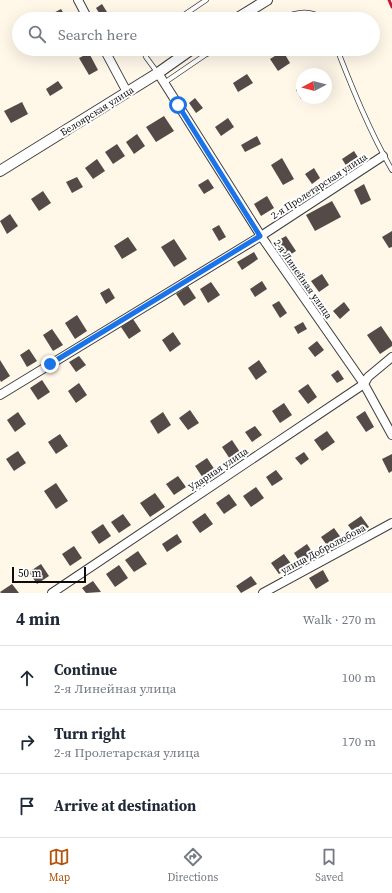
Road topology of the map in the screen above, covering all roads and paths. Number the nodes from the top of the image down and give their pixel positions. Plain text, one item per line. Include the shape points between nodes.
1 (78, 0) edge
2 (206, 0) edge
3 (267, 0) edge
4 (84, 12) edge
5 (188, 12) edge
6 (247, 12) edge
7 (108, 56) edge
8 (145, 56) edge
9 (182, 56) edge
10 (204, 56) edge
11 (340, 56) edge
12 (158, 73) junction
13 (164, 83) junction
14 (127, 92) junction
15 (384, 156) junction
16 (0, 170) edge
17 (392, 170) edge
18 (260, 236) junction
19 (392, 357) edge
20 (364, 384) junction
21 (0, 395) edge
22 (392, 435) edge
23 (392, 523) edge
24 (52, 593) edge
25 (263, 593) edge

1 - 4 street
2 - 5 lane
3 - 6 street
7 - 14 street
8 - 12 lane
9 - 12 street, Белоярская улица
10 - 13 lane
11 - 15 lane
12 - 13 street, 2-я Линейная улица
12 - 14 street, Белоярская улица
13 - 18 street, 2-я Линейная улица
14 - 16 street, Белоярская улица
15 - 17 lane
15 - 18 street, 2-я Пролетарская улица
18 - 20 street, 2-я Линейная улица
18 - 21 street, 2-я Пролетарская улица
19 - 20 street, Ударная улица via 368,377
20 - 22 street, 2-я Линейная улица
20 - 24 street, Ударная улица
23 - 25 street, улица Добролюбова

